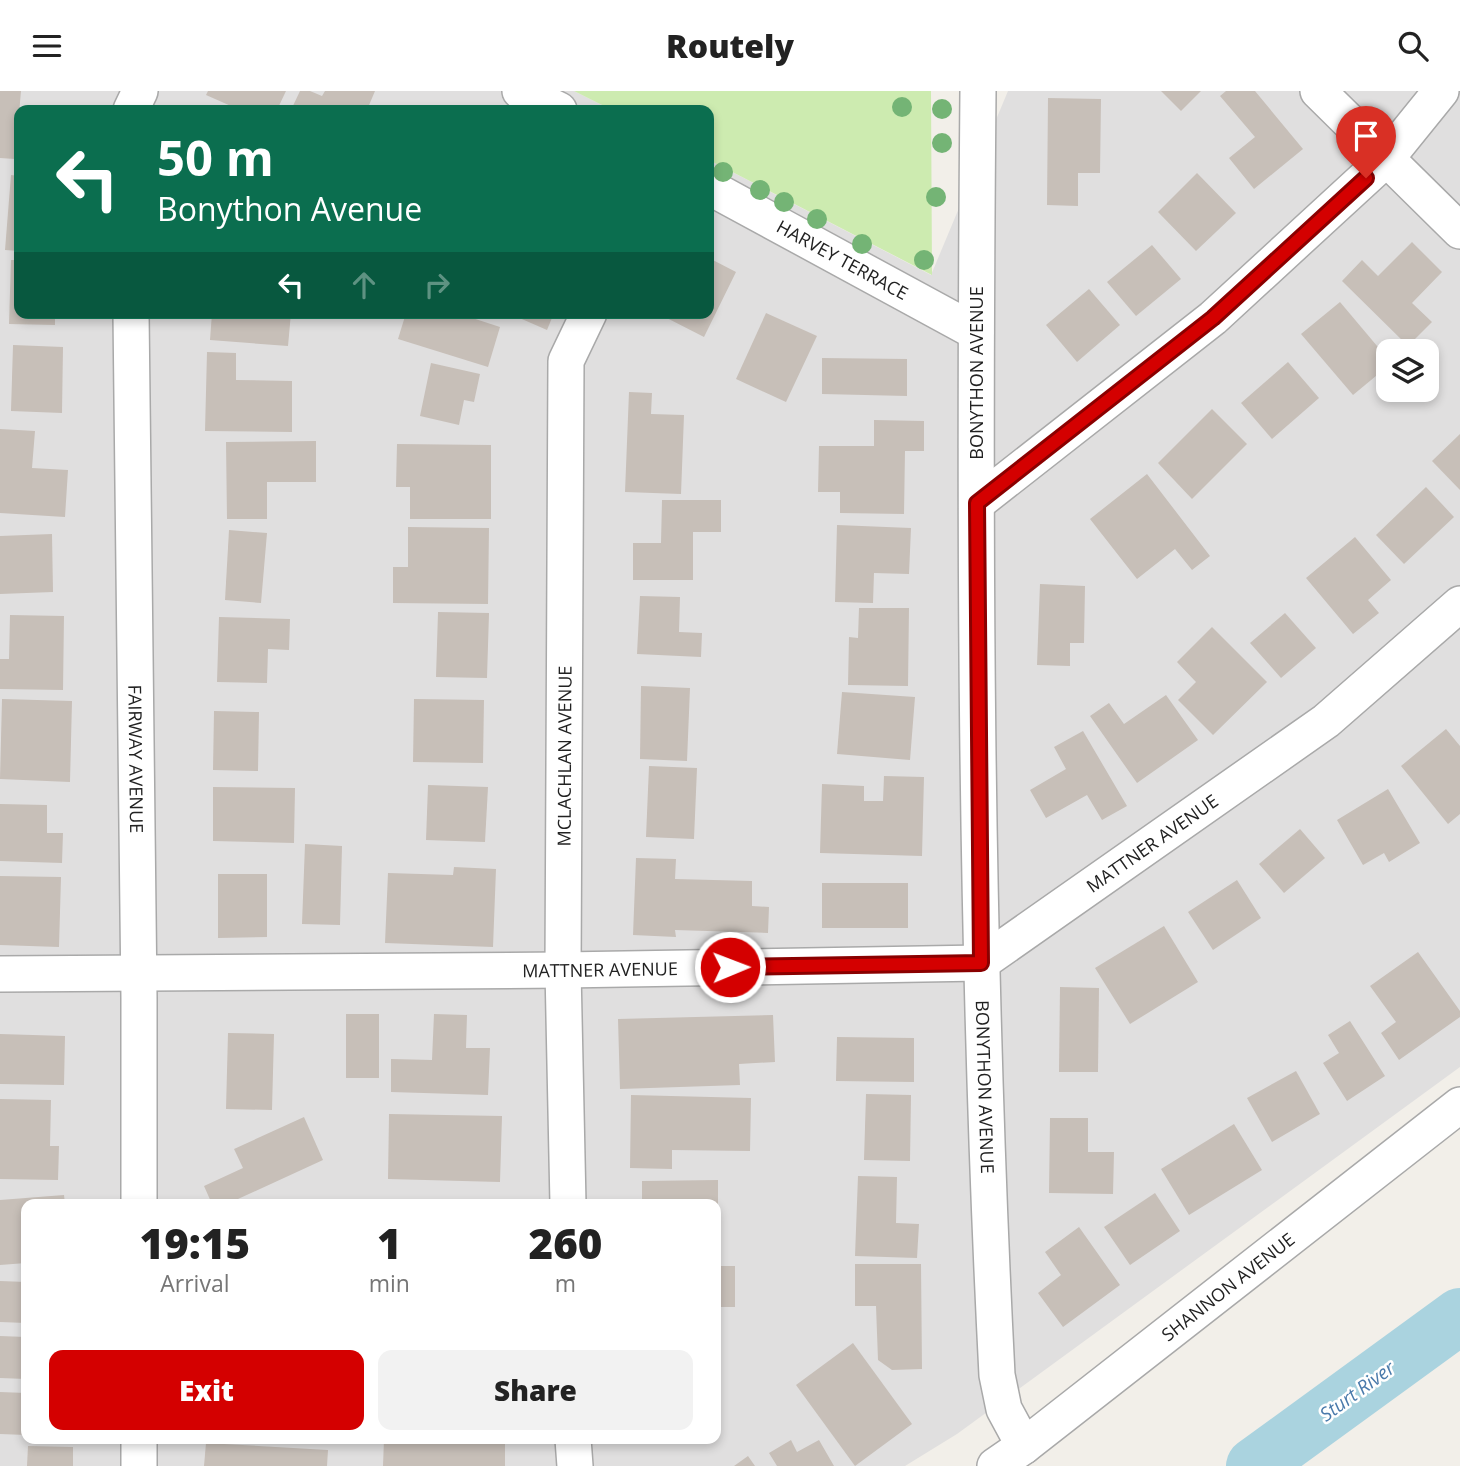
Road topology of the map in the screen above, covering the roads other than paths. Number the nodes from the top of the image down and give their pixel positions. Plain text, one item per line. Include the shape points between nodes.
1 (520, 91) edge
2 (978, 91) edge
3 (1318, 91) edge
4 (1441, 91) edge
5 (549, 105) edge
6 (1386, 159) junction
7 (714, 190) edge
8 (1460, 231) edge
9 (131, 319) edge
10 (586, 319) edge
11 (976, 332) junction
12 (977, 503) junction
13 (1460, 604) edge
14 (981, 963) junction
15 (563, 970) junction
16 (139, 972) junction
17 (0, 974) edge
18 (1460, 1105) edge
19 (139, 1199) edge
20 (568, 1199) edge
21 (139, 1444) edge
22 (573, 1444) edge
23 (1024, 1446) junction
24 (139, 1466) edge
25 (575, 1466) edge
26 (995, 1466) edge

1 - 5 street
2 - 11 street, BONYTHON AVENUE
3 - 6 street
4 - 6 street
6 - 8 street
6 - 12 street via 1213,318
7 - 11 street, HARVEY TERRACE
9 - 16 street, FAIRWAY AVENUE
10 - 15 street, MCLACHLAN AVENUE via 566,361
11 - 12 street, BONYTHON AVENUE
12 - 14 street, BONYTHON AVENUE
13 - 14 street, MATTNER AVENUE via 1326,722
14 - 15 street, MATTNER AVENUE
14 - 23 street, BONYTHON AVENUE via 996,1375 1004,1409
15 - 16 street, MATTNER AVENUE
15 - 20 street, MCLACHLAN AVENUE
16 - 17 street, MATTNER AVENUE
16 - 19 street, FAIRWAY AVENUE
18 - 23 street, SHANNON AVENUE
21 - 24 street
22 - 25 street
23 - 26 street, SHANNON AVENUE

